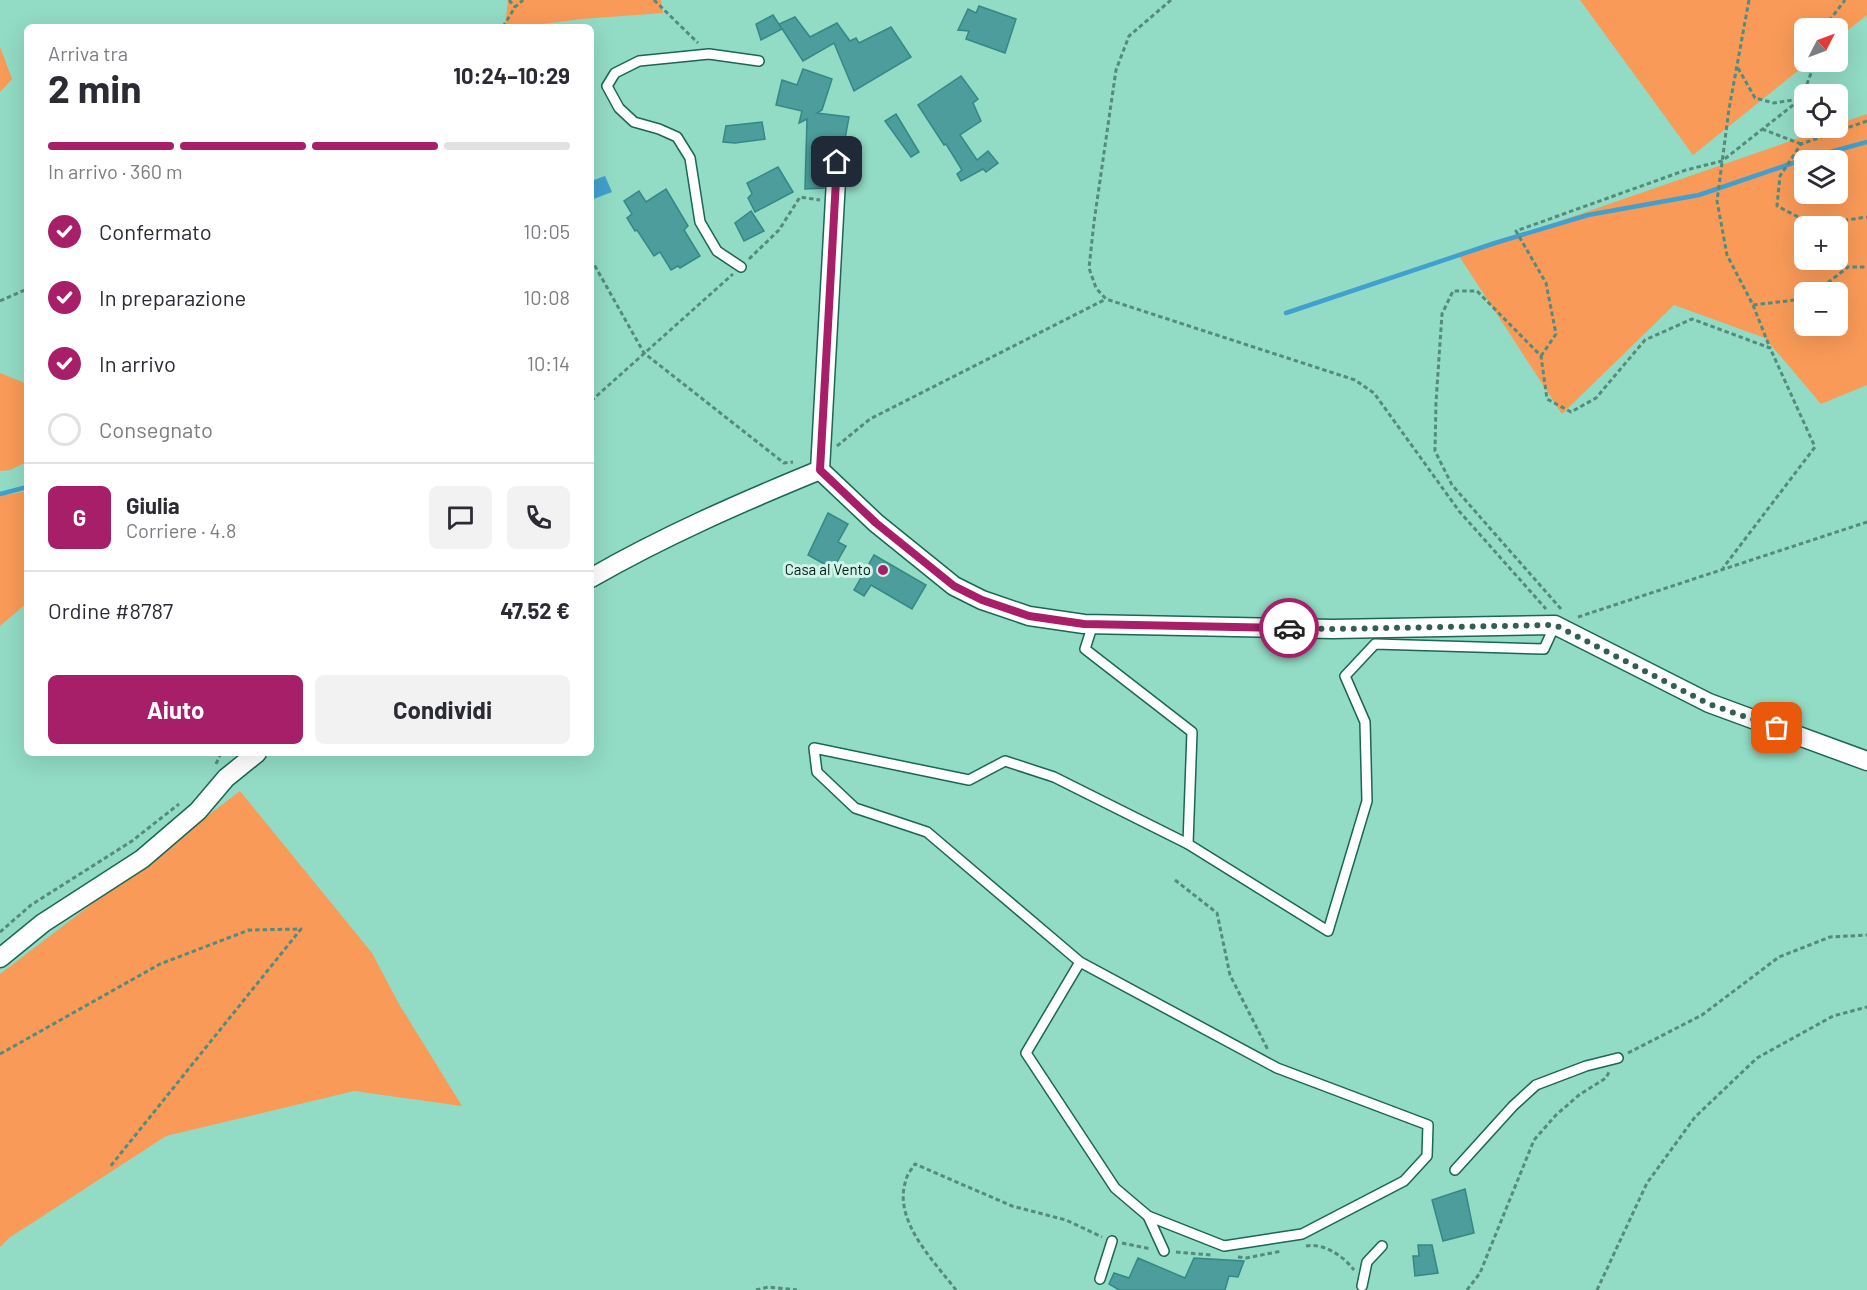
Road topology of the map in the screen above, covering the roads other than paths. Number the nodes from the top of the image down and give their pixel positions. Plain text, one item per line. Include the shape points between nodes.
1 (759, 61) dead end
2 (837, 162) dead end
3 (741, 267) road end
4 (820, 465) junction
5 (594, 576) edge
6 (1559, 618) junction
7 (1093, 624) junction
8 (252, 756) edge
9 (1867, 761) edge
10 (1188, 844) junction
11 (0, 958) edge
12 (1080, 962) junction
13 (1618, 1058) road end
14 (1455, 1170) dead end
15 (1148, 1216) junction
16 (1112, 1241) road end
17 (1382, 1246) dead end
18 (1164, 1251) dead end
19 (1100, 1279) dead end
20 (1362, 1286) dead end

1 - 3 lane via 709,54 639,61 615,73 607,86 619,108 634,122 677,137 690,158 700,222 717,251
2 - 4 street
4 - 5 street
4 - 7 street via 876,523 954,586 1029,616
6 - 7 street via 1333,629
6 - 9 street via 1709,704
6 - 10 lane via 1544,649 1375,644 1345,676 1365,723 1367,801 1328,931
7 - 10 lane via 1085,649 1192,732
8 - 11 street via 226,778 198,811 142,859 43,923
10 - 12 lane via 1054,777 1005,760 969,780 814,748 817,772 855,808 927,832
12 - 15 lane via 1026,1053 1115,1188
12 - 15 lane via 1277,1068 1428,1125 1427,1156 1404,1181 1302,1234 1224,1246
13 - 14 lane via 1536,1085
15 - 18 lane
16 - 19 lane
17 - 20 lane via 1367,1262

